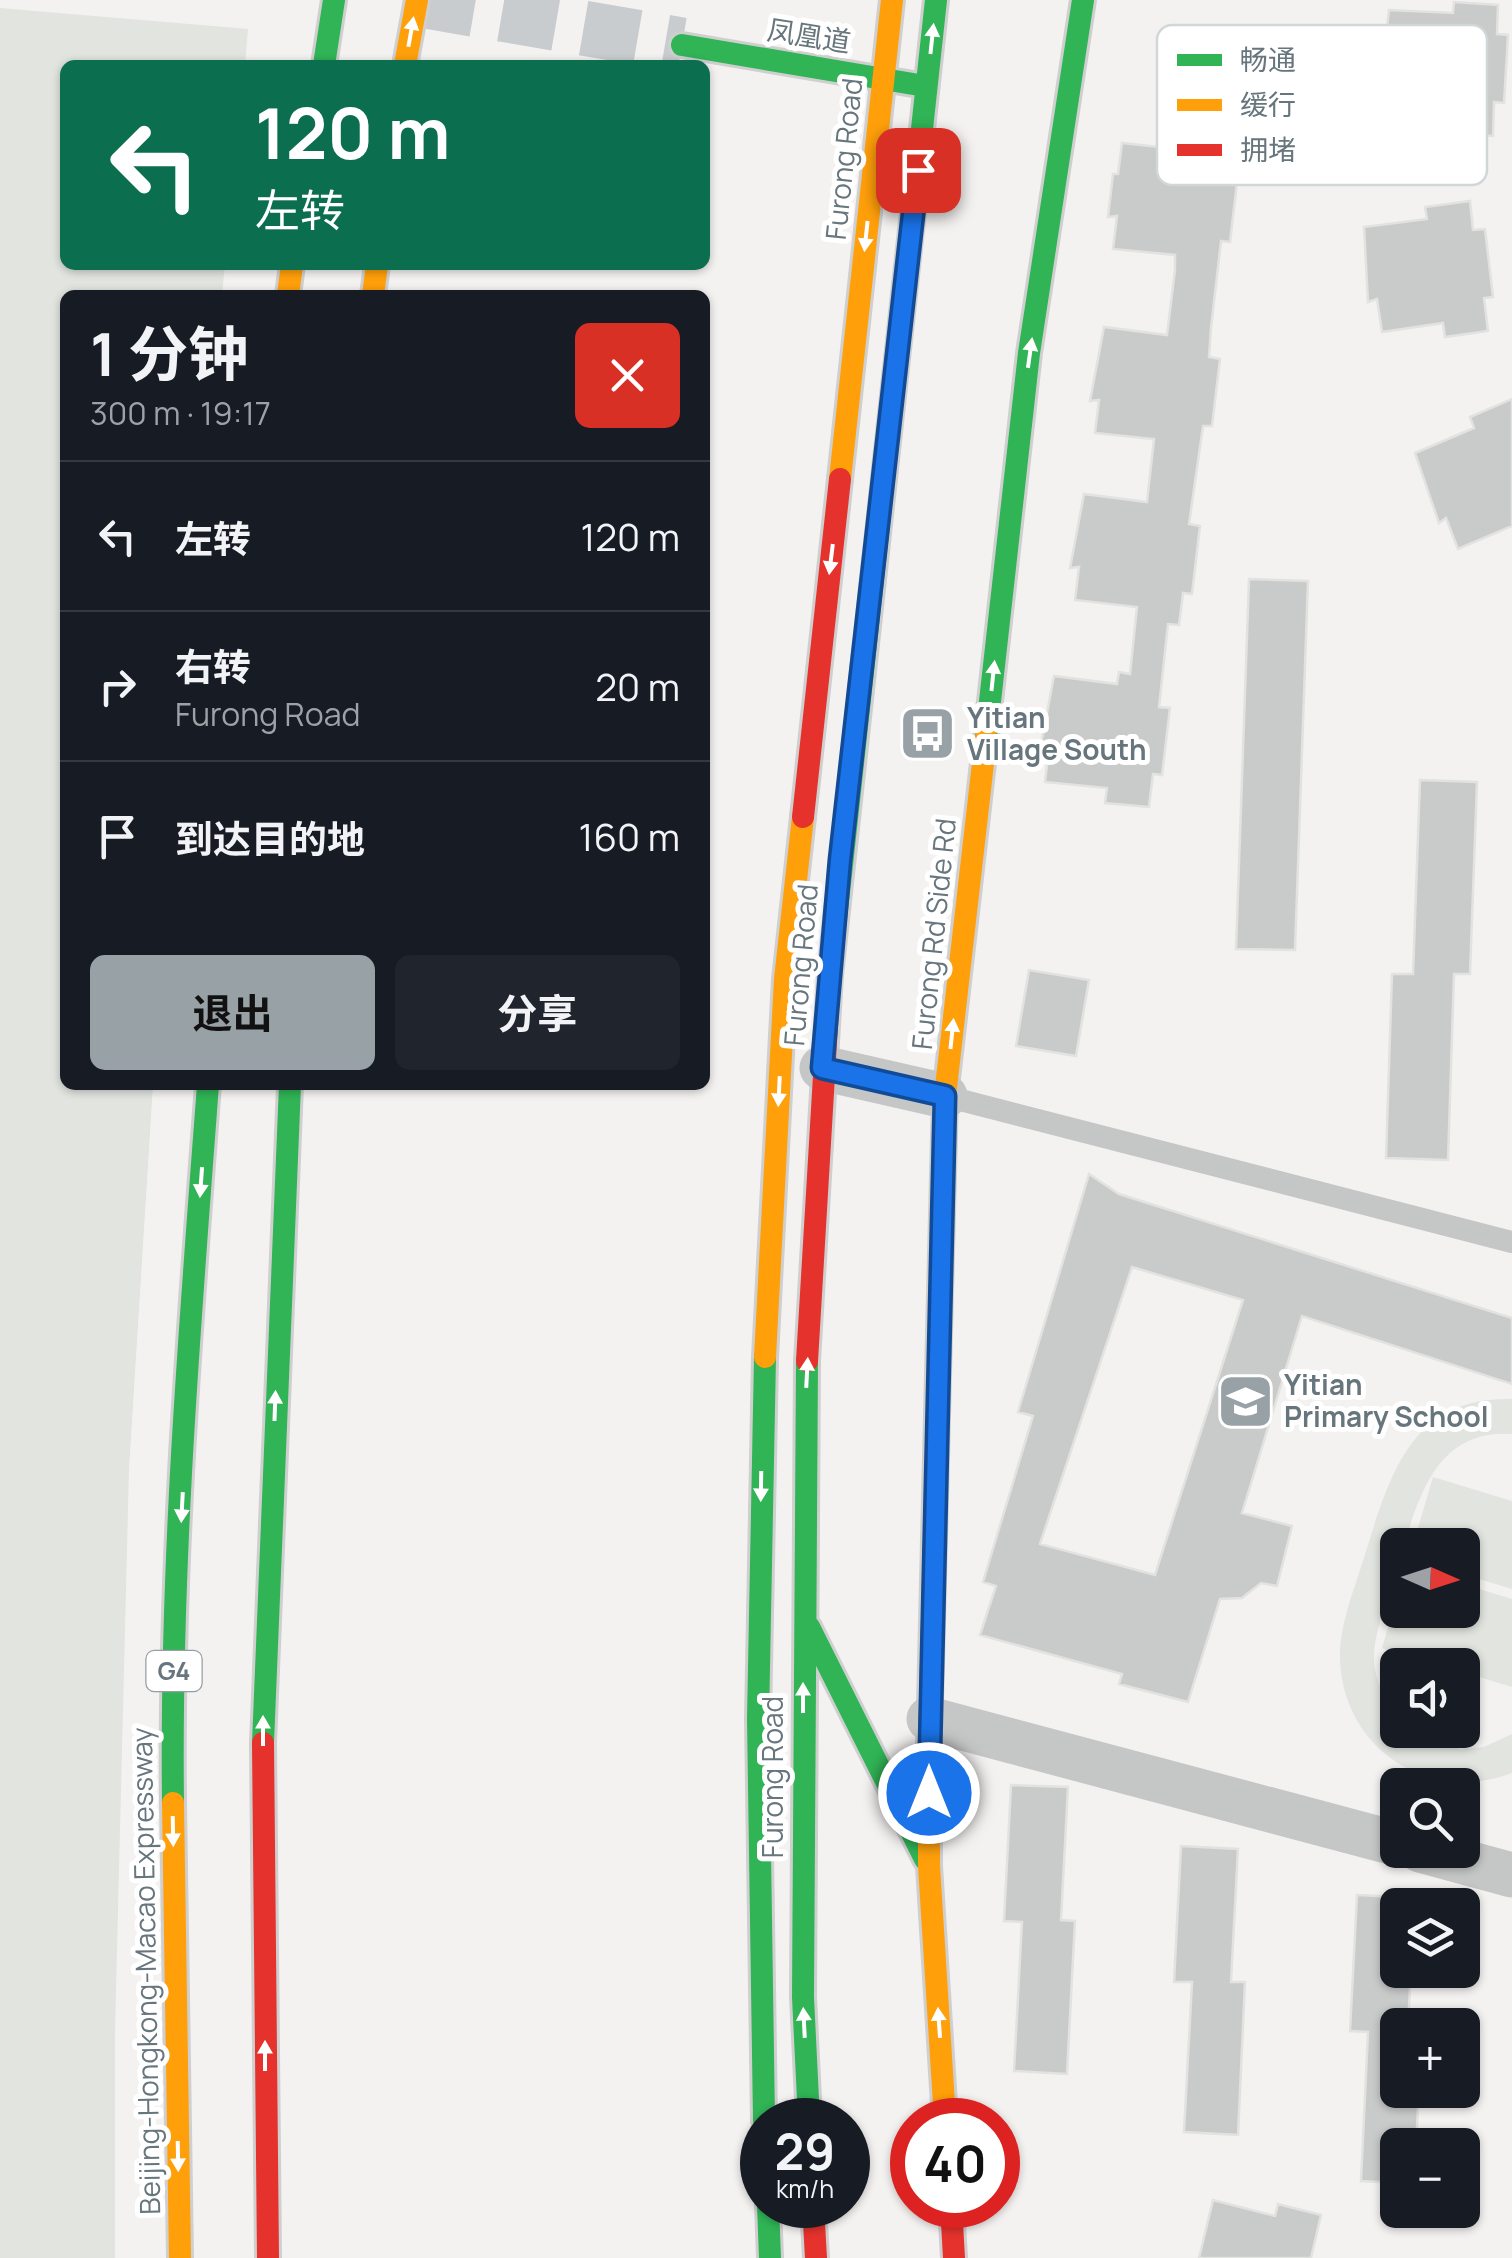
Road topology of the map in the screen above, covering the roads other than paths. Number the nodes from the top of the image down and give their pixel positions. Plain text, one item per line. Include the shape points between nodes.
1 (334, 0) edge
2 (417, 0) edge
3 (892, 0) edge
4 (936, 0) edge
5 (1082, 0) edge
6 (682, 45) tunnel mouth
7 (325, 60) edge
8 (406, 60) edge
9 (883, 78) junction
10 (927, 86) junction
11 (822, 1068) junction
12 (208, 1090) edge
13 (290, 1090) edge
14 (945, 1096) junction
15 (1512, 1242) edge
16 (803, 1613) junction
17 (928, 1719) junction
18 (1380, 1839) edge
19 (929, 1866) junction
20 (1480, 1866) edge
21 (1512, 1875) edge
22 (764, 2098) edge
23 (808, 2098) edge
24 (944, 2098) edge
25 (769, 2228) edge
26 (814, 2228) edge
27 (952, 2228) edge
28 (180, 2258) edge
29 (268, 2258) edge
30 (770, 2258) edge
31 (816, 2258) edge
32 (954, 2258) edge

1 - 7 main road
8 -> 2 main road
3 - 9 main road, Furong Road
10 -> 4 main road, Furong Road
14 -> 5 main road, Furong Rd Side Rd via 1029,353
6 - 9 main road, 凤凰道
9 - 10 main road, 凤凰道
9 -> 22 main road, Furong Road via 784,978 762,1414
10 - 11 main road, Furong Road
11 - 14 street
16 -> 11 main road, Furong Road via 804,1426
12 -> 28 main road, Beijing-Hongkong-Macao Expressway / G4 via 172,1726
29 -> 13 main road via 263,1701
14 - 15 lane
14 - 17 main road, Furong Rd Side Rd
16 - 19 main road
23 -> 16 main road, Furong Road
17 - 18 street
17 - 19 main road, Furong Rd Side Rd
24 -> 19 main road, Furong Rd Side Rd
20 - 21 street
25 - 30 main road
26 - 31 main road
27 - 32 main road

